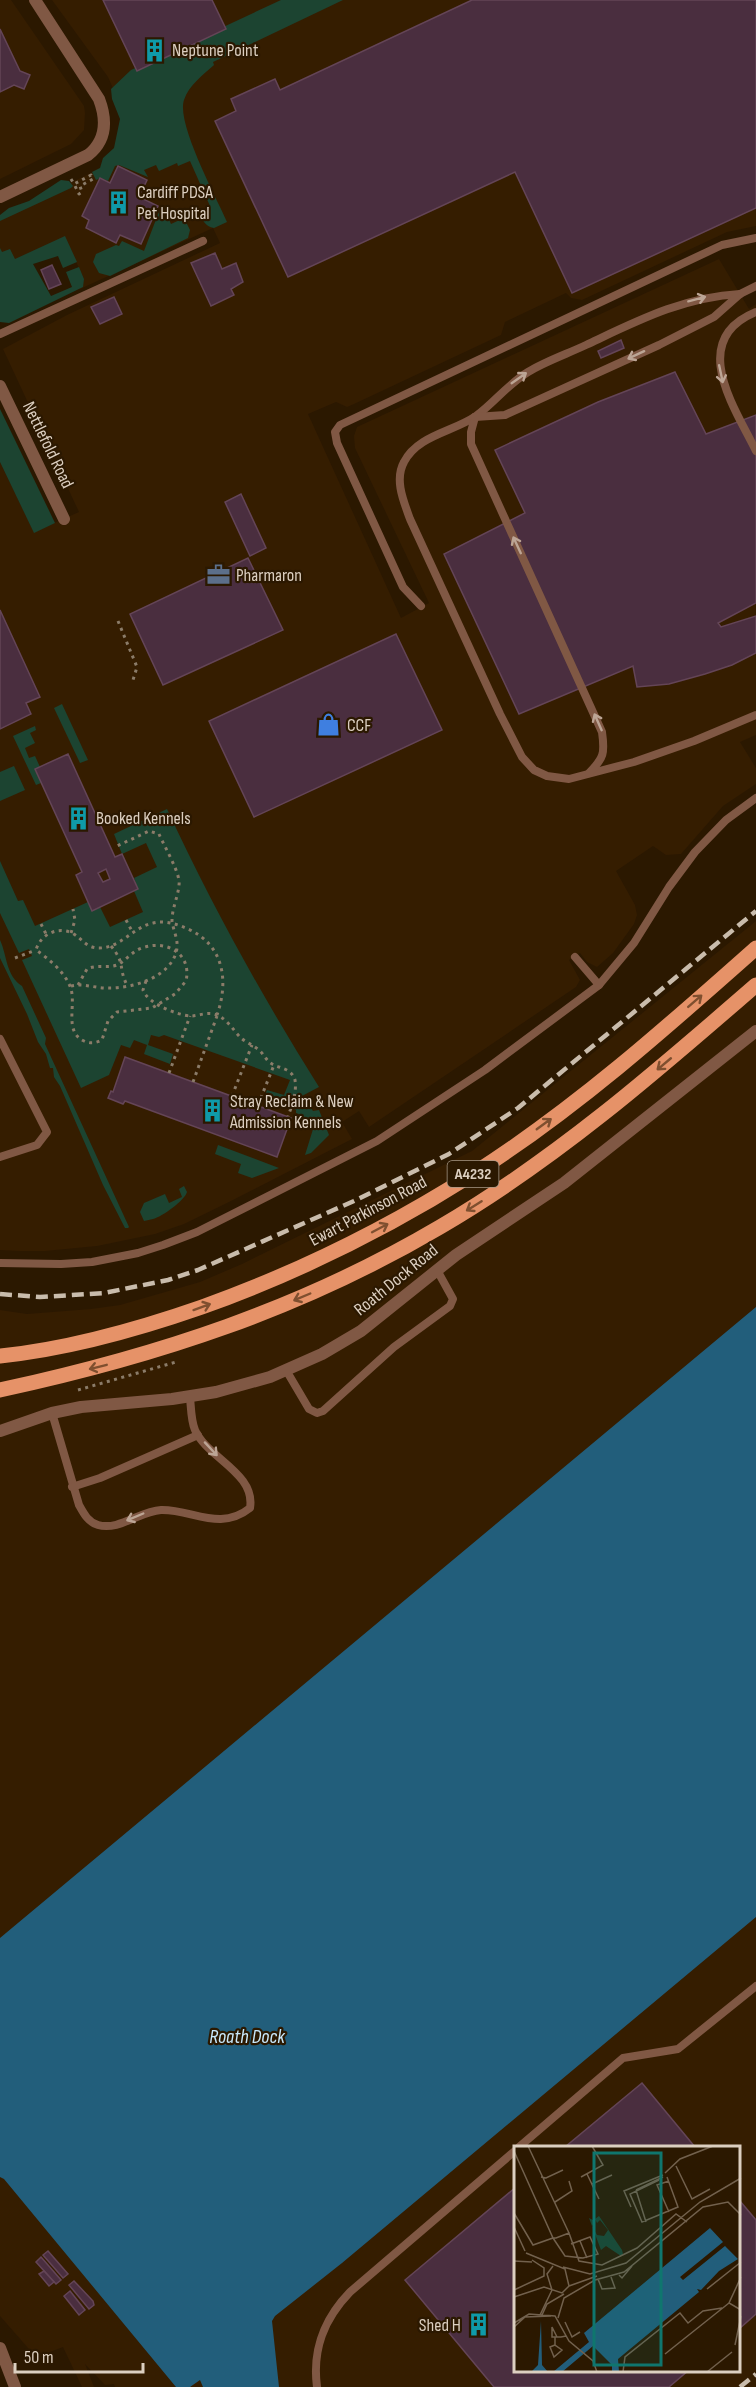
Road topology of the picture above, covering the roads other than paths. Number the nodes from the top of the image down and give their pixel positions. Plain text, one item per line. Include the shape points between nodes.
1 (34, 0) edge
2 (0, 197) edge
3 (756, 238) edge
4 (203, 241) dead end
5 (756, 286) edge
6 (740, 294) junction
7 (756, 312) edge
8 (0, 334) edge
9 (0, 386) edge
10 (475, 417) junction
11 (756, 451) edge
12 (64, 519) dead end
13 (421, 606) dead end
14 (756, 715) edge
15 (588, 774) junction
16 (756, 798) edge
17 (756, 948) edge
18 (575, 957) dead end
19 (599, 985) junction
20 (756, 985) edge
21 (756, 1031) edge
22 (0, 1039) edge
23 (0, 1157) edge
24 (0, 1263) edge
25 (437, 1270) junction
26 (0, 1356) edge
27 (286, 1370) junction
28 (0, 1390) edge
29 (190, 1397) junction
30 (52, 1413) junction
31 (0, 1431) edge
32 (198, 1435) junction
33 (72, 1487) junction
34 (756, 1986) edge
35 (520, 2146) edge
36 (514, 2152) edge
37 (0, 2348) edge
38 (15, 2387) edge
39 (317, 2387) edge

1 - 2 street via 99,99 104,112 104,133 88,155
3 - 13 lane via 703,253 340,424 335,432 337,443 403,586
4 - 8 lane
5 - 6 lane
6 -> 10 lane via 714,316 659,345 505,415
10 -> 6 lane via 529,371 686,303
7 -> 11 lane via 734,326 718,357 724,385
9 - 12 street, Nettlefold Road
15 -> 10 lane via 600,763 604,750 602,732 471,444
10 - 15 lane via 418,446 404,461 401,494 522,757 534,770 547,776 569,779
14 - 15 lane via 694,741
16 - 19 lane via 726,820 696,852 634,943
26 -> 17 main road, Ewart Parkinson Road / A4232 via 73,1345 232,1296 317,1260 440,1195 578,1098
18 - 19 lane
19 - 24 lane via 485,1070 377,1141 197,1232 138,1253 92,1262
20 -> 28 main road, A4232 via 594,1122 440,1227 305,1296 241,1322 155,1352
21 - 25 street, Roath Dock Road via 581,1171
22 - 23 lane via 47,1132 37,1145
25 - 27 street, Roath Dock Road via 347,1341
25 - 27 lane via 453,1299 450,1306 394,1347 323,1411 309,1409
27 - 29 street, Roath Dock Road
29 - 30 street, Roath Dock Road
29 - 32 lane
30 - 31 street, Roath Dock Road
30 - 33 lane
32 - 33 lane
32 -> 33 lane via 249,1490 250,1508 242,1515 207,1520 160,1510 117,1524 96,1525 86,1518
34 - 35 lane via 678,2049 623,2058
36 - 39 lane via 335,2308 321,2340
37 - 38 street

